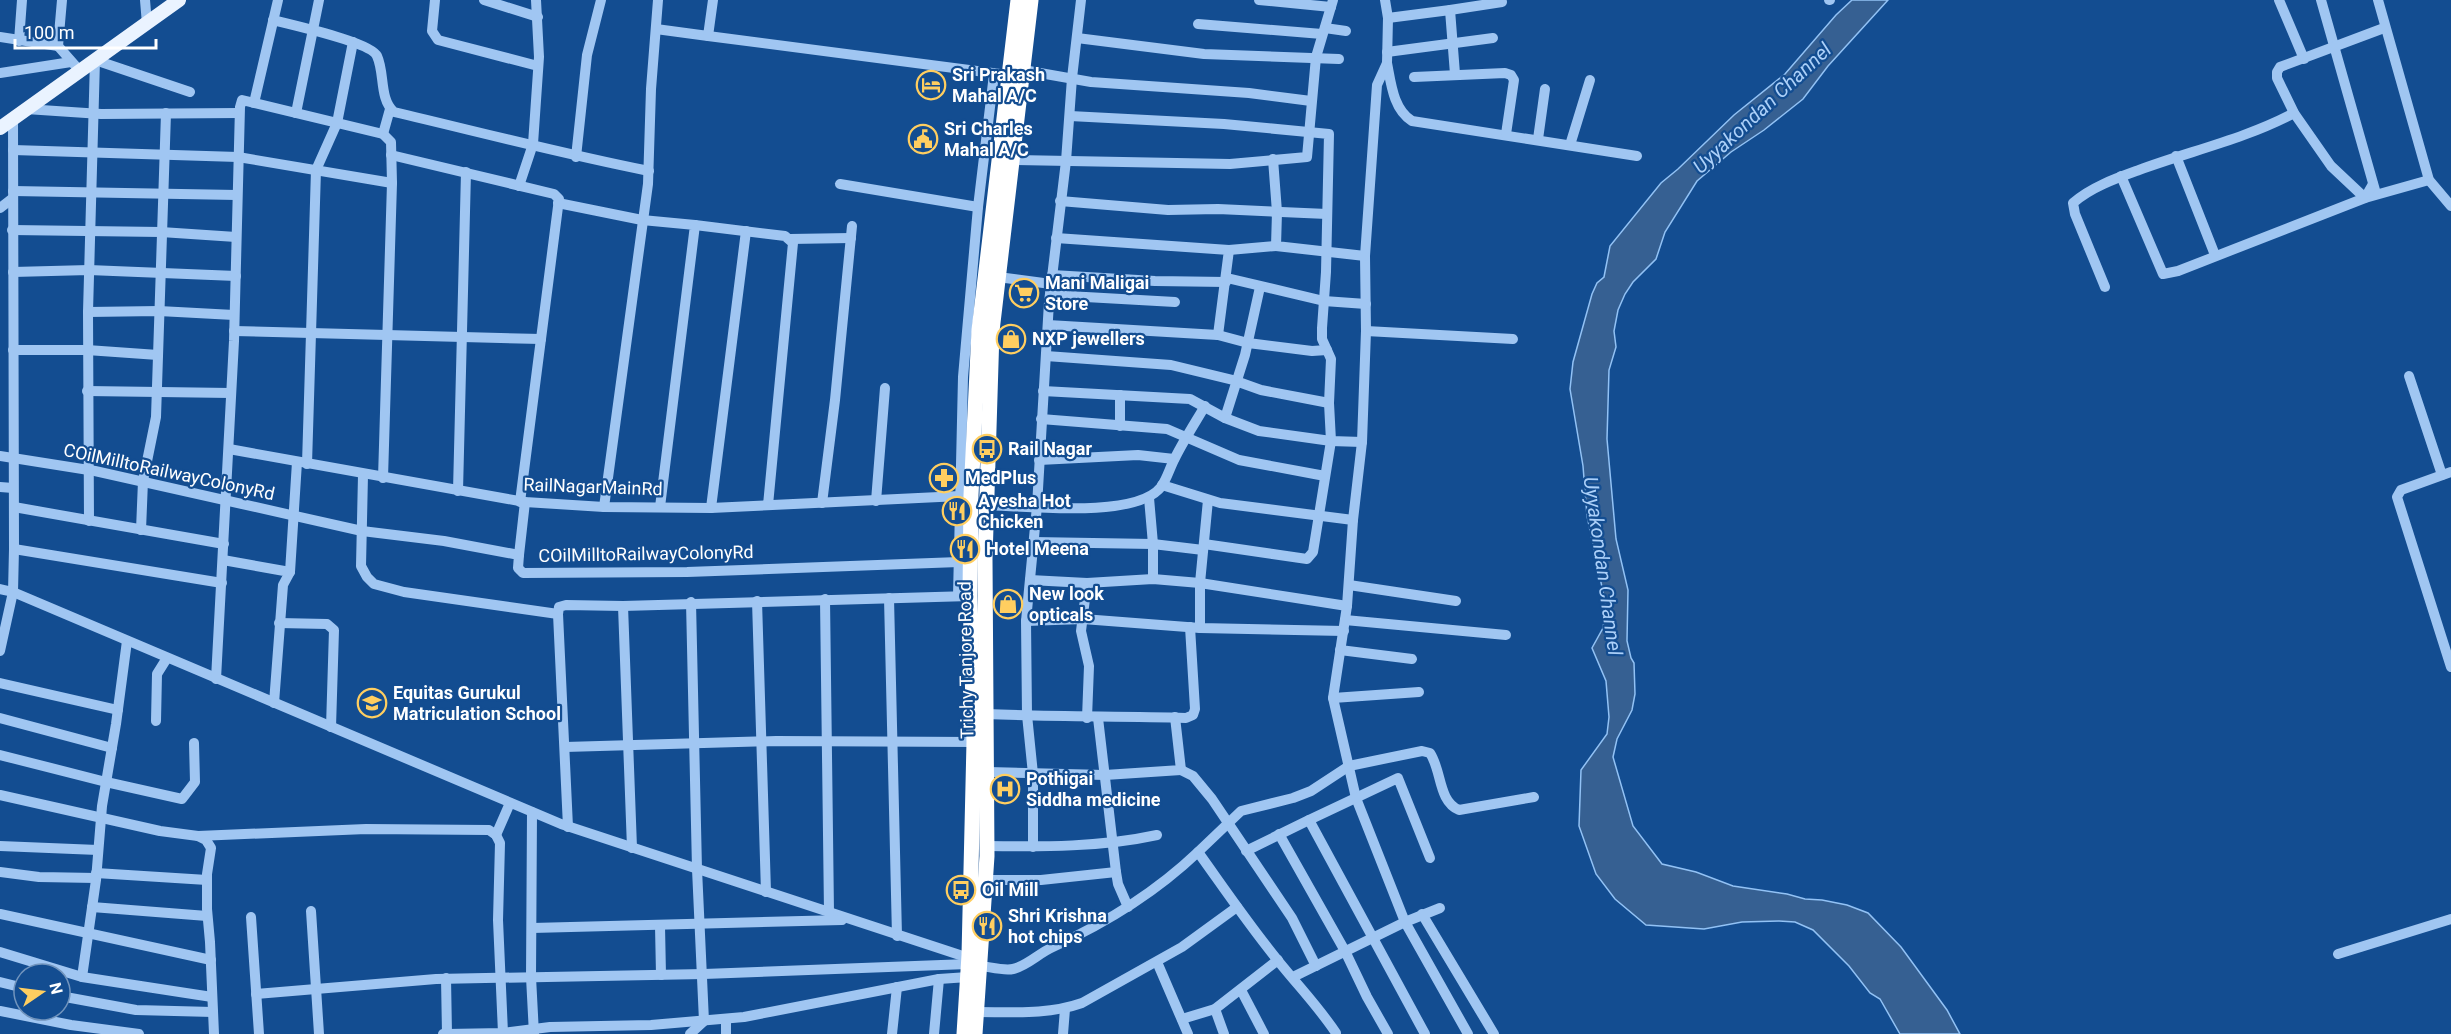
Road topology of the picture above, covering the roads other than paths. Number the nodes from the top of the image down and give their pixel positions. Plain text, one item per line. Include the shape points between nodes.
1 (22, 0) edge
2 (62, 0) edge
3 (145, 0) edge
4 (179, 0) edge
5 (278, 0) edge
6 (319, 0) edge
7 (435, 0) edge
8 (483, 0) edge
9 (536, 0) edge
10 (601, 0) edge
11 (658, 0) edge
12 (713, 0) edge
13 (1018, 0) edge
14 (1031, 0) edge
15 (1081, 0) edge
16 (1260, 0) edge
17 (1385, 0) edge
18 (2278, 0) edge
19 (2320, 0) edge
20 (2378, 0) edge
21 (1502, 2) dead end
22 (1332, 4) edge
23 (1450, 10) junction
24 (538, 17) junction
25 (1388, 18) junction
26 (273, 20) junction
27 (147, 24) junction
28 (1198, 24) dead end
29 (2384, 28) junction
30 (656, 29) junction
31 (313, 30) junction
32 (1324, 31) junction
33 (1346, 31) dead end
34 (0, 36) edge
35 (708, 36) junction
36 (1077, 38) junction
37 (1492, 38) dead end
38 (19, 41) junction
39 (353, 42) junction
40 (1451, 42) junction
41 (58, 46) junction
42 (2334, 47) junction
43 (1316, 57) junction
44 (1387, 58) junction
45 (1339, 59) dead end
46 (2304, 59) junction
47 (95, 60) junction
48 (75, 66) junction
49 (538, 66) junction
50 (0, 73) edge
51 (1009, 73) junction
52 (1455, 74) junction
53 (1414, 77) dead end
54 (1072, 78) junction
55 (1590, 80) dead end
56 (1545, 90) dead end
57 (190, 92) dead end
58 (1311, 101) junction
59 (254, 103) junction
60 (390, 109) junction
61 (26, 110) junction
62 (93, 113) junction
63 (165, 113) junction
64 (239, 113) junction
65 (296, 113) junction
66 (2294, 113) junction
67 (1070, 116) junction
68 (14, 118) junction
69 (337, 123) junction
70 (0, 128) edge
71 (1308, 133) junction
72 (383, 134) junction
73 (1506, 134) junction
74 (1538, 139) junction
75 (533, 144) junction
76 (1570, 144) junction
77 (13, 150) junction
78 (92, 151) junction
79 (164, 154) junction
80 (391, 154) junction
81 (1637, 156) dead end
82 (2176, 156) junction
83 (238, 157) junction
84 (576, 157) junction
85 (1012, 159) junction
86 (1273, 159) junction
87 (1066, 160) junction
88 (316, 170) junction
89 (649, 171) junction
90 (466, 172) junction
91 (2121, 176) junction
92 (2429, 180) junction
93 (392, 183) junction
94 (840, 184) dead end
95 (519, 186) junction
96 (90, 192) junction
97 (2371, 192) junction
98 (162, 193) junction
99 (13, 195) junction
100 (237, 195) junction
101 (1060, 201) junction
102 (558, 203) junction
103 (2451, 206) edge
104 (978, 207) junction
105 (0, 208) edge
106 (1277, 212) junction
107 (1327, 214) junction
108 (642, 220) junction
109 (695, 225) junction
110 (12, 230) junction
111 (90, 231) junction
112 (746, 231) junction
113 (161, 232) junction
114 (236, 237) junction
115 (1056, 238) junction
116 (790, 239) junction
117 (1276, 246) junction
118 (1229, 250) junction
119 (1326, 253) junction
120 (2215, 255) junction
121 (1365, 256) junction
122 (89, 270) junction
123 (13, 272) junction
124 (160, 272) junction
125 (236, 276) junction
126 (998, 277) junction
127 (1226, 280) junction
128 (1051, 284) junction
129 (1260, 286) junction
130 (2105, 287) dead end
131 (1324, 301) junction
132 (1175, 302) dead end
133 (1366, 304) junction
134 (159, 311) junction
135 (88, 312) junction
136 (234, 315) junction
137 (1048, 325) junction
138 (0, 327) edge
139 (13, 327) junction
140 (234, 331) junction
141 (1366, 331) junction
142 (311, 333) junction
143 (387, 335) junction
144 (1218, 335) junction
145 (462, 337) junction
146 (541, 339) junction
147 (1513, 339) dead end
148 (1248, 343) junction
149 (13, 350) junction
150 (87, 350) junction
151 (1327, 350) junction
152 (158, 355) junction
153 (1046, 356) junction
154 (2409, 376) dead end
155 (1236, 381) junction
156 (0, 386) edge
157 (13, 387) junction
158 (885, 388) dead end
159 (87, 391) junction
160 (1043, 391) junction
161 (157, 392) junction
162 (231, 393) junction
163 (1120, 395) junction
164 (1329, 403) junction
165 (1205, 406) junction
166 (1225, 418) junction
167 (1041, 419) junction
168 (1120, 426) junction
169 (1187, 436) junction
170 (1331, 441) junction
171 (1362, 442) junction
172 (229, 449) junction
173 (0, 456) edge
174 (13, 458) junction
175 (1174, 459) junction
176 (1038, 460) junction
177 (302, 463) junction
178 (88, 470) junction
179 (2446, 473) edge
180 (363, 475) junction
181 (1325, 476) junction
182 (383, 478) junction
183 (143, 482) junction
184 (1162, 486) junction
185 (0, 487) edge
186 (13, 488) junction
187 (458, 491) junction
188 (960, 496) junction
189 (1149, 498) junction
190 (226, 499) junction
191 (1208, 500) junction
192 (876, 501) junction
193 (522, 502) junction
194 (822, 503) junction
195 (768, 505) junction
196 (986, 505) junction
197 (1037, 506) junction
198 (14, 507) junction
199 (604, 507) junction
200 (660, 507) junction
201 (711, 508) junction
202 (295, 515) junction
203 (1318, 518) junction
204 (1353, 520) junction
205 (89, 521) junction
206 (141, 530) junction
207 (362, 531) junction
208 (1033, 542) junction
209 (224, 544) junction
210 (1153, 544) junction
211 (1204, 547) junction
212 (14, 549) junction
213 (519, 555) junction
214 (223, 560) junction
215 (959, 562) junction
216 (290, 572) junction
217 (1153, 579) junction
218 (1030, 580) junction
219 (222, 583) junction
220 (1087, 583) junction
221 (1200, 583) junction
222 (1349, 585) junction
223 (0, 589) edge
224 (13, 592) junction
225 (964, 596) junction
226 (889, 598) junction
227 (825, 599) junction
228 (757, 601) junction
229 (1456, 601) dead end
230 (691, 602) junction
231 (623, 606) junction
232 (1347, 606) junction
233 (558, 614) junction
234 (1083, 619) junction
235 (1345, 620) junction
236 (1026, 621) junction
237 (279, 623) junction
238 (1195, 628) junction
239 (1344, 632) junction
240 (1506, 635) dead end
241 (127, 641) junction
242 (1340, 650) junction
243 (0, 651) edge
244 (167, 658) junction
245 (1412, 659) dead end
246 (2451, 667) edge
247 (216, 679) junction
248 (0, 683) edge
249 (1419, 692) dead end
250 (1333, 698) junction
251 (274, 703) junction
252 (118, 710) junction
253 (986, 714) junction
254 (1027, 716) junction
255 (1175, 717) junction
256 (0, 718) edge
257 (1092, 718) junction
258 (156, 721) dead end
259 (331, 727) junction
260 (761, 741) junction
261 (827, 741) junction
262 (892, 742) junction
263 (974, 742) junction
264 (194, 743) dead end
265 (694, 743) junction
266 (628, 745) junction
267 (565, 747) junction
268 (112, 748) junction
269 (0, 755) edge
270 (1349, 766) junction
271 (1180, 770) junction
272 (988, 772) junction
273 (1033, 774) junction
274 (1105, 775) junction
275 (106, 782) junction
276 (0, 795) edge
277 (1534, 797) dead end
278 (1356, 798) junction
279 (510, 803) junction
280 (532, 812) junction
281 (101, 816) junction
282 (1309, 820) junction
283 (1227, 823) junction
284 (568, 827) junction
285 (1279, 834) junction
286 (496, 835) junction
287 (1157, 835) dead end
288 (198, 836) junction
289 (1112, 842) junction
290 (0, 846) edge
291 (987, 846) junction
292 (1033, 847) junction
293 (632, 848) junction
294 (98, 850) junction
295 (1246, 851) junction
296 (1198, 852) junction
297 (1430, 858) dead end
298 (697, 869) junction
299 (0, 872) edge
300 (1116, 872) junction
301 (96, 876) junction
302 (207, 880) junction
303 (986, 880) junction
304 (766, 892) junction
305 (92, 907) junction
306 (1128, 907) junction
307 (1237, 907) junction
308 (1440, 908) dead end
309 (311, 911) dead end
310 (829, 912) junction
311 (0, 914) edge
312 (1422, 914) junction
313 (207, 916) junction
314 (251, 917) dead end
315 (2451, 919) edge
316 (852, 920) junction
317 (1405, 922) junction
318 (700, 924) junction
319 (660, 926) junction
320 (532, 928) junction
321 (88, 935) junction
322 (897, 936) junction
323 (1372, 938) junction
324 (1346, 951) junction
325 (0, 952) edge
326 (2338, 954) dead end
327 (211, 960) junction
328 (1278, 960) junction
329 (1157, 962) junction
330 (973, 966) junction
331 (1316, 966) junction
332 (704, 974) junction
333 (661, 975) junction
334 (82, 976) junction
335 (531, 977) junction
336 (1293, 977) junction
337 (446, 978) junction
338 (501, 978) junction
339 (939, 979) junction
340 (897, 987) junction
341 (316, 989) junction
342 (1241, 990) junction
343 (256, 994) junction
344 (212, 996) junction
345 (72, 998) edge
346 (1065, 1009) junction
347 (1215, 1009) junction
348 (0, 1011) edge
349 (213, 1012) junction
350 (977, 1012) junction
351 (726, 1019) junction
352 (1182, 1019) junction
353 (704, 1021) junction
354 (534, 1032) edge
355 (503, 1033) edge
356 (1336, 1033) edge
357 (139, 1034) edge
358 (213, 1034) edge
359 (259, 1034) edge
360 (319, 1034) edge
361 (446, 1034) edge
362 (690, 1034) edge
363 (726, 1034) edge
364 (891, 1034) edge
365 (934, 1034) edge
366 (964, 1034) edge
367 (975, 1034) edge
368 (1063, 1034) edge
369 (1188, 1034) edge
370 (1224, 1034) edge
371 (1264, 1034) edge
372 (1388, 1034) edge
373 (1425, 1034) edge
374 (1468, 1034) edge
375 (1494, 1034) edge

1 - 38 street
2 - 41 street
3 - 27 street
4 - 27 main road
5 - 26 street
6 - 31 street
7 - 49 street via 432,31 438,40
8 - 24 street
9 - 24 street
10 - 84 street via 587,55
11 - 30 street
12 - 35 street
13 - 51 highway, Trichy Tanjore Road
14 - 51 highway, Trichy Tanjore Road
15 - 36 street
16 - 22 street
17 - 25 street
18 - 46 street
19 - 42 street
20 - 29 street
21 - 23 street
22 - 32 street
23 - 25 street
23 - 40 street
24 - 49 street
25 - 44 street
26 - 31 street
26 - 59 street
27 - 47 main road
28 - 32 street
29 - 42 street
29 - 92 street
30 - 35 street
30 - 89 street
31 - 39 street
31 - 65 street
32 - 33 street
32 - 43 street
34 - 38 street
35 - 51 street
36 - 43 street via 1204,54
36 - 54 street
37 - 40 street
38 - 41 street
39 - 60 street via 376,53
39 - 69 street
40 - 44 street
40 - 52 street
41 - 48 street
42 - 46 street
42 - 97 street
43 - 45 street
43 - 58 street
44 - 73 street via 1395,100 1407,118
44 - 121 street via 1377,85
46 - 66 street via 2280,67 2277,72
47 - 48 main road
47 - 57 street
47 - 62 street
48 - 50 street
48 - 61 main road
49 - 75 street
51 - 54 street
51 - 85 highway, Trichy Tanjore Road
51 - 104 street
51 - 225 highway, Trichy Tanjore Road via 979,330
52 - 53 street
52 - 73 street via 1511,75 1514,81
54 - 58 street
54 - 67 street
55 - 76 street
56 - 74 street
58 - 71 street
59 - 64 street via 242,100
59 - 65 street
60 - 72 street
60 - 75 street
61 - 62 street
61 - 68 main road
62 - 63 street
62 - 78 street
63 - 64 street
63 - 79 street
64 - 83 street
65 - 69 street
66 - 82 street via 2268,126
66 - 97 street via 2331,166
67 - 71 street
67 - 87 street
68 - 70 main road
68 - 77 street
69 - 72 street
69 - 88 street
71 - 86 street via 1306,157
71 - 107 street via 1329,134
72 - 80 street via 391,142
73 - 74 street
74 - 76 street
75 - 84 street
75 - 95 street
76 - 81 street
77 - 78 street
77 - 99 street
78 - 79 street
78 - 96 street
79 - 83 street
79 - 98 street
80 - 90 street
80 - 93 street
82 - 91 street
82 - 120 street
83 - 88 street
83 - 100 street
84 - 89 street
85 - 87 street
85 - 126 highway, Trichy Tanjore Road
86 - 87 street via 1230,164
86 - 106 street
87 - 101 street
88 - 93 street
88 - 142 street
89 - 108 street
90 - 95 street
90 - 145 street
91 - 120 street via 2163,274
91 - 130 street via 2073,203
92 - 97 street
92 - 103 street
93 - 143 street
94 - 104 street
95 - 102 street via 554,194
96 - 98 street
96 - 99 street
96 - 111 street
97 - 120 street
98 - 100 street
98 - 113 street
99 - 105 street
99 - 110 street
100 - 114 street
101 - 106 street via 1168,210
101 - 115 street
102 - 108 street
102 - 146 street
104 - 188 street via 963,377
106 - 107 street
106 - 117 street
107 - 119 street
108 - 109 street
108 - 199 street
109 - 112 street
109 - 200 street
110 - 111 street
110 - 123 street
111 - 113 street
111 - 122 street
112 - 116 street
112 - 201 street
113 - 114 street
113 - 124 street
114 - 125 street
115 - 118 street
115 - 128 street
116 - 194 street via 852,232
116 - 195 street via 794,247
117 - 118 street
117 - 119 street
118 - 127 street
119 - 121 street
119 - 131 street
121 - 133 street
122 - 123 street
122 - 124 street
122 - 135 street
123 - 139 street
124 - 125 street
124 - 134 street
125 - 136 street
126 - 128 street
126 - 196 highway, Trichy Tanjore Road via 992,331
127 - 128 street
127 - 129 street
127 - 144 street
128 - 132 street
128 - 137 street
129 - 131 street
129 - 148 street
131 - 133 street
131 - 151 street via 1322,339
133 - 141 street
134 - 135 street
134 - 136 street
134 - 152 street
135 - 150 street
136 - 140 street
137 - 144 street
137 - 153 street
138 - 139 street
139 - 149 street
140 - 142 street
140 - 162 street
141 - 147 street
141 - 171 street
142 - 143 street
142 - 177 street
143 - 145 street
143 - 182 street
144 - 148 street
145 - 146 street
145 - 187 street
146 - 193 street
148 - 151 street
148 - 155 street
149 - 150 street
149 - 157 street
150 - 152 street
150 - 159 street
151 - 164 street via 1332,371
152 - 161 street
153 - 155 street via 1171,365
153 - 160 street
154 - 179 street
155 - 164 street via 1261,390
155 - 166 street
156 - 157 street
157 - 174 street
158 - 192 street
159 - 161 street
159 - 178 street
160 - 163 street
160 - 167 street
161 - 162 street
161 - 183 street
162 - 172 street
163 - 165 street via 1190,399
163 - 168 street
164 - 170 street
165 - 166 street
165 - 169 street
166 - 170 street via 1259,431
167 - 168 street
167 - 176 street
168 - 169 street via 1167,429
169 - 175 street
169 - 181 street via 1239,460
170 - 171 street
170 - 181 street
171 - 204 street
172 - 177 street, RailNagarMainRd
172 - 190 street
173 - 174 street, COilMilltoRailwayColonyRd
174 - 178 street, COilMilltoRailwayColonyRd
174 - 186 street
175 - 176 street via 1138,455
175 - 184 street
176 - 197 street
177 - 180 street, RailNagarMainRd
177 - 202 street
178 - 183 street, COilMilltoRailwayColonyRd
178 - 205 street
179 - 246 street via 2401,490 2397,497
180 - 182 street, RailNagarMainRd
180 - 207 street
181 - 203 street
182 - 187 street, RailNagarMainRd
183 - 190 street, COilMilltoRailwayColonyRd
183 - 206 street
184 - 189 street
184 - 191 street
185 - 186 street
186 - 198 street
187 - 193 street, RailNagarMainRd
188 - 192 street, RailNagarMainRd
188 - 215 street
189 - 197 street via 1092,508
189 - 210 street
190 - 202 street, COilMilltoRailwayColonyRd
190 - 209 street
191 - 203 street
191 - 211 street
192 - 194 street, RailNagarMainRd
193 - 199 street, RailNagarMainRd
193 - 213 street
194 - 195 street, RailNagarMainRd
195 - 201 street, RailNagarMainRd
196 - 197 street
196 - 253 highway, Trichy Tanjore Road
197 - 208 street
198 - 205 street
198 - 212 street
199 - 200 street, RailNagarMainRd
200 - 201 street, RailNagarMainRd
202 - 207 street, COilMilltoRailwayColonyRd
202 - 216 street
203 - 204 street
203 - 211 street via 1313,552 1307,559
204 - 222 street
205 - 206 street
206 - 209 street
207 - 213 street, COilMilltoRailwayColonyRd
207 - 233 street via 361,566 374,584 404,592
208 - 210 street
208 - 218 street
209 - 214 street
210 - 211 street
210 - 217 street
211 - 221 street
212 - 219 street
212 - 224 street
213 - 215 street, COilMilltoRailwayColonyRd via 518,568 524,573 687,572
214 - 216 street
214 - 219 street
215 - 225 street
216 - 237 street via 283,585
217 - 220 street
217 - 221 street
218 - 220 street
218 - 236 street
219 - 247 street
220 - 234 street
221 - 232 street
221 - 238 street
222 - 229 street
222 - 232 street
223 - 224 street
224 - 241 street
224 - 243 street
225 - 226 street
225 - 263 highway, Trichy Tanjore Road
226 - 227 street
226 - 262 street
227 - 228 street
227 - 261 street
228 - 230 street
228 - 260 street
230 - 231 street
230 - 265 street
231 - 233 street via 566,605 559,608
231 - 266 street
232 - 235 street
233 - 267 street
234 - 236 street
234 - 238 street
234 - 257 street via 1081,638 1089,666
235 - 239 street
235 - 240 street
236 - 254 street
237 - 251 street
237 - 259 street via 327,624 334,630
238 - 239 street
238 - 255 street via 1195,709 1193,715
239 - 242 street
241 - 244 street
241 - 252 street
242 - 245 street
242 - 250 street
244 - 247 street
244 - 258 street via 157,674
247 - 251 street
248 - 252 street
249 - 250 street
250 - 270 street
251 - 259 street
252 - 268 street
253 - 254 street
253 - 272 highway, Trichy Tanjore Road
254 - 257 street
254 - 273 street
255 - 257 street
255 - 271 street
256 - 268 street
257 - 274 street
259 - 279 street
260 - 261 street
260 - 265 street
260 - 304 street
261 - 262 street
261 - 310 street
262 - 263 street
262 - 322 street
263 - 330 highway, Trichy Tanjore Road
264 - 275 street via 195,782 182,799
265 - 266 street
265 - 298 street
266 - 267 street
266 - 293 street
267 - 284 street
268 - 275 street
269 - 275 street
270 - 277 street via 1422,751 1430,753 1436,762 1446,801 1459,810
270 - 278 street
270 - 283 street via 1311,791 1241,811
271 - 274 street
271 - 283 street via 1193,776
272 - 273 street
272 - 291 highway, Trichy Tanjore Road
273 - 274 street
273 - 292 street
274 - 289 street
275 - 281 street
276 - 281 street
278 - 282 street
278 - 297 street via 1398,778
278 - 317 street
279 - 280 street
279 - 286 street
280 - 284 street
280 - 320 street
281 - 288 street
281 - 294 street
282 - 285 street
282 - 323 street
283 - 295 street
283 - 296 street
284 - 293 street
285 - 295 street
285 - 324 street
286 - 288 street via 489,830 366,829
286 - 338 street via 500,843
287 - 289 street
288 - 302 street via 210,848
289 - 292 street
289 - 300 street
290 - 294 street
291 - 292 street
291 - 303 highway, Trichy Tanjore Road
293 - 298 street
294 - 301 street
295 - 331 street via 1292,918
296 - 306 street
296 - 307 street
298 - 304 street
298 - 318 street
299 - 301 street via 39,878
300 - 303 street via 1041,880
300 - 306 street
301 - 302 street
301 - 305 street
302 - 313 street
303 - 330 highway, Trichy Tanjore Road
304 - 310 street
305 - 313 street
305 - 321 street
306 - 330 street via 1012,969
307 - 328 street
307 - 329 street
308 - 312 street
309 - 341 street
310 - 316 street
311 - 321 street
312 - 317 street
312 - 375 street
313 - 327 street
314 - 343 street
315 - 326 street
316 - 318 street
316 - 322 street
317 - 323 street
317 - 374 street
318 - 319 street
318 - 332 street
319 - 320 street
319 - 333 street
320 - 335 street
321 - 327 street
321 - 334 street
322 - 330 street
323 - 324 street
323 - 373 street
324 - 331 street
324 - 372 street
325 - 334 street
327 - 344 street
328 - 336 street
328 - 342 street
329 - 346 street
329 - 352 street
330 - 332 street
330 - 339 street
330 - 350 highway, Trichy Tanjore Road
330 - 366 highway, Trichy Tanjore Road
331 - 336 street
332 - 333 street
332 - 353 street
333 - 335 street
334 - 344 street
335 - 338 street
335 - 354 street
336 - 356 street
337 - 338 street
337 - 341 street
337 - 361 street
338 - 355 street
339 - 340 street
339 - 365 street
340 - 351 street
340 - 364 street
341 - 343 street
341 - 360 street
342 - 347 street
342 - 371 street
343 - 359 street
344 - 349 street
345 - 349 street via 136,1010
346 - 350 street
346 - 368 street
347 - 352 street
347 - 370 street
348 - 357 street
349 - 358 street
350 - 367 highway, Trichy Tanjore Road
351 - 353 street
351 - 363 street
352 - 369 street
353 - 354 street
353 - 362 street
354 - 355 street
355 - 361 street

